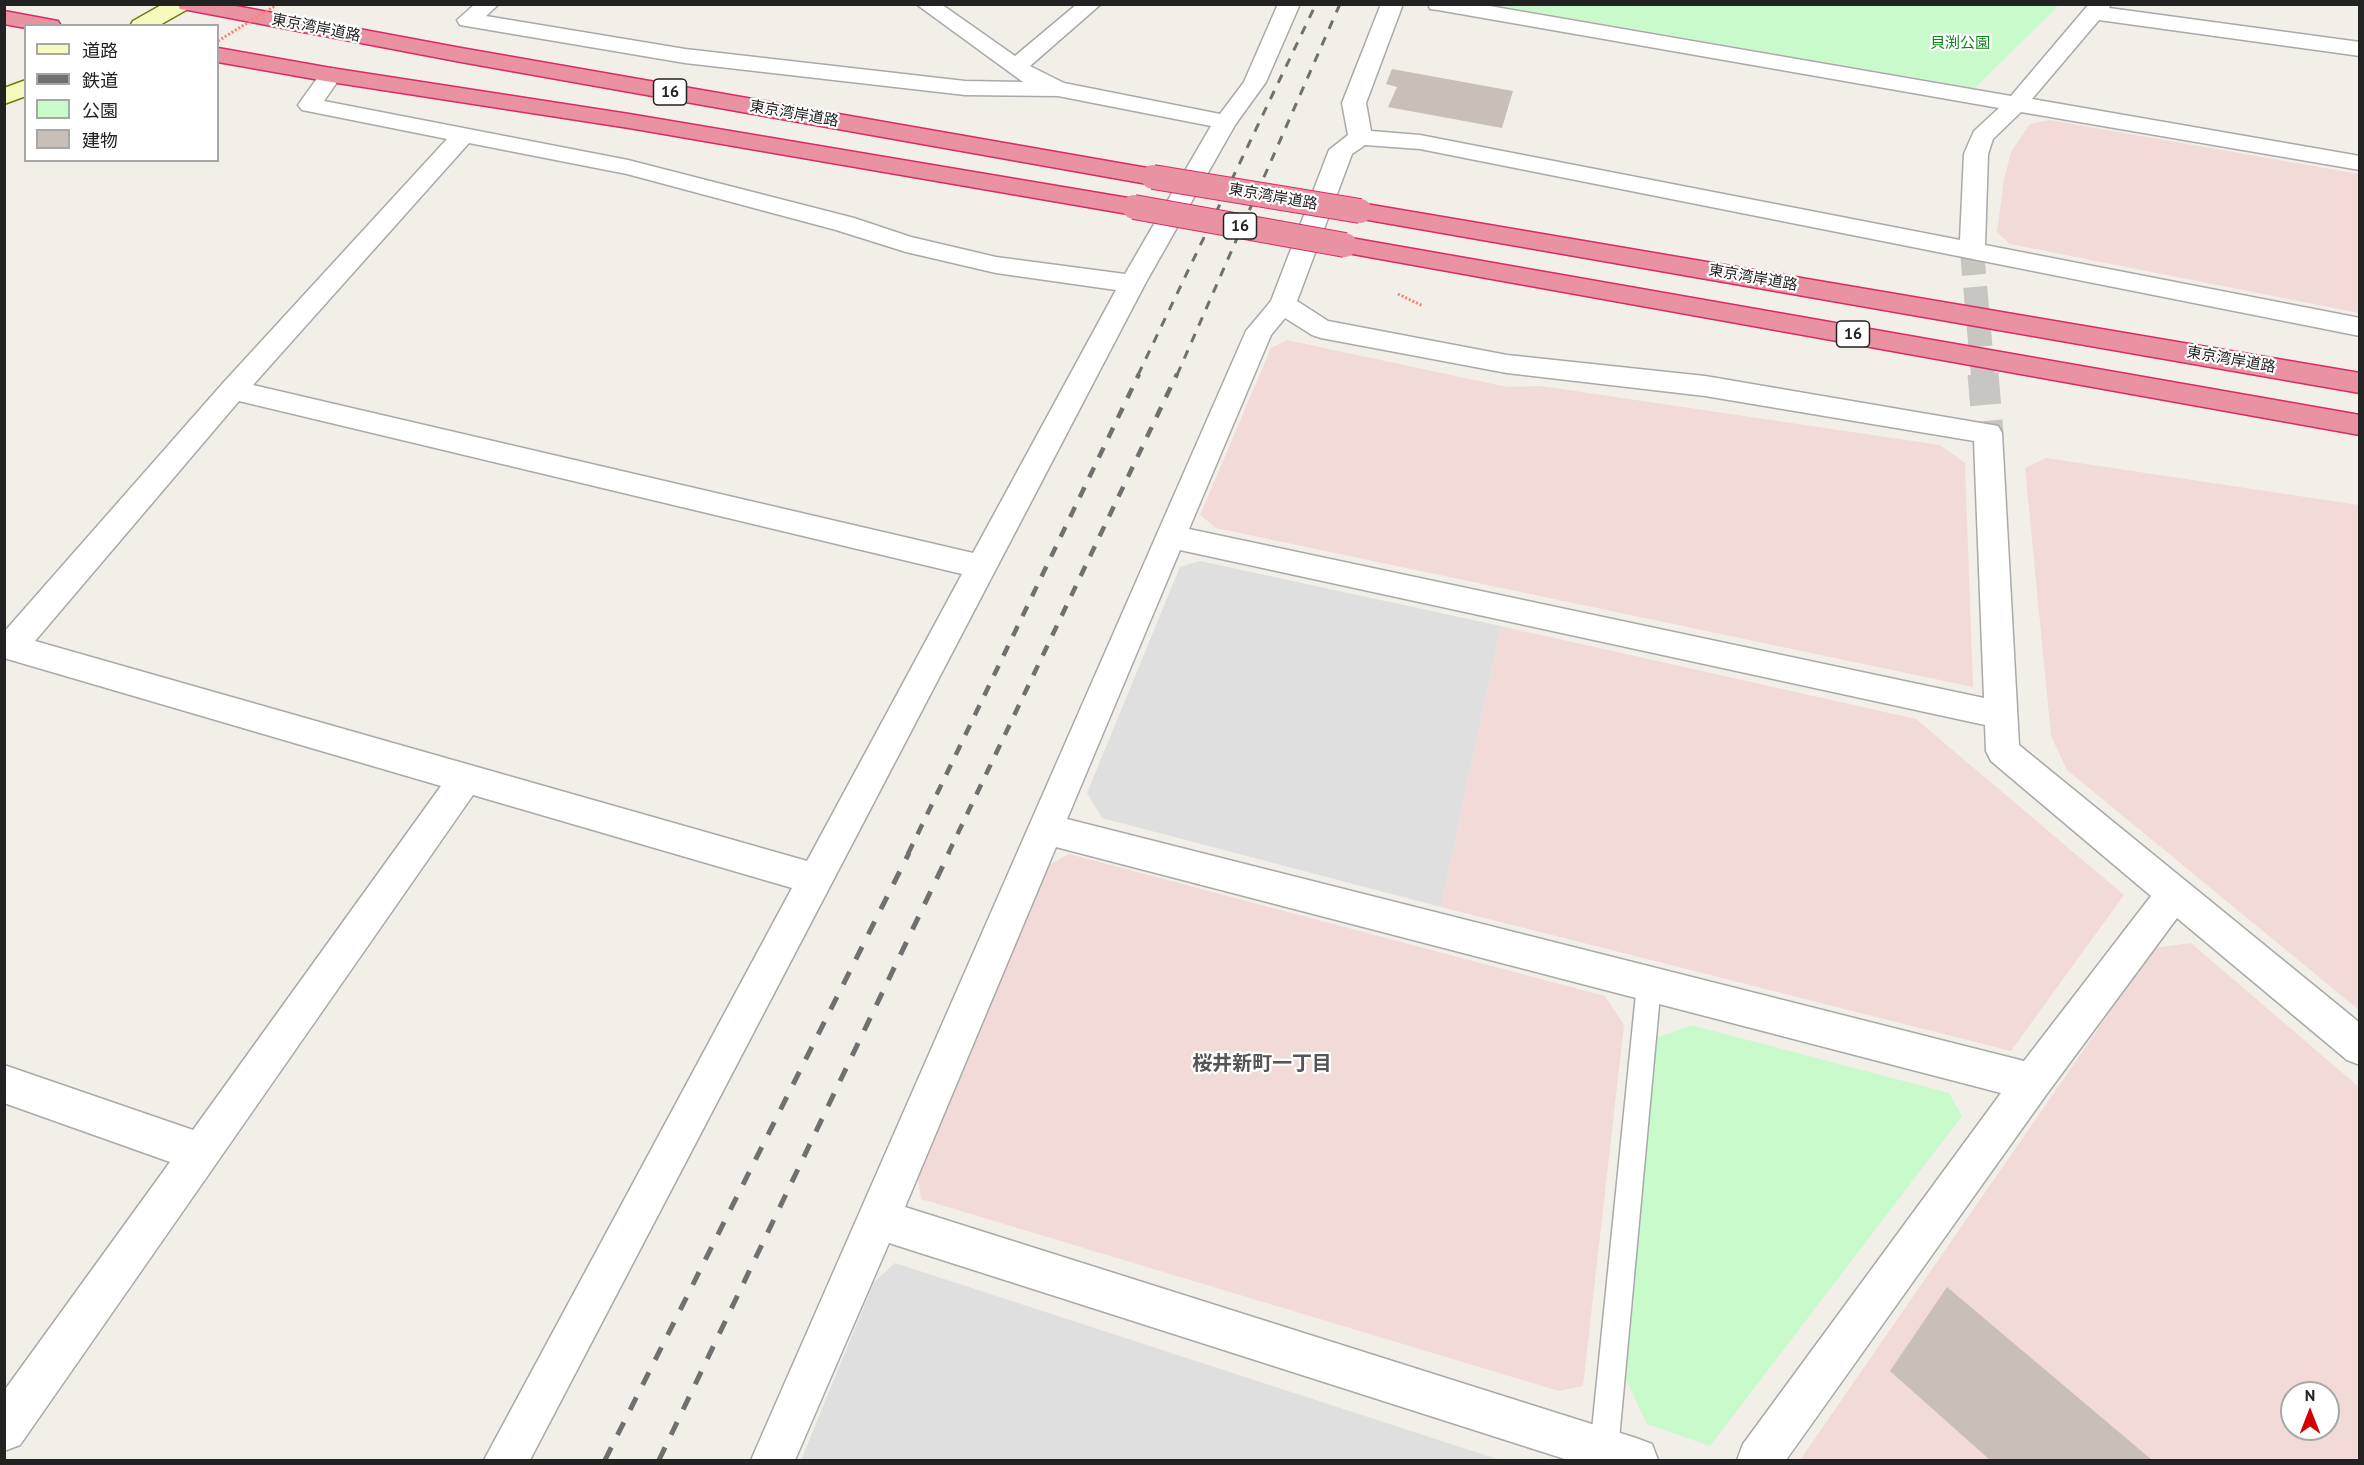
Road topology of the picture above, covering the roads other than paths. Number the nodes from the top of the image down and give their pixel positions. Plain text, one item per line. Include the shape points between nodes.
1 (180, 4) edge
2 (188, 4) edge
3 (489, 4) edge
4 (926, 4) edge
5 (1091, 4) edge
6 (1289, 4) edge
7 (1392, 4) edge
8 (1438, 4) edge
9 (2098, 9) edge
10 (4, 17) edge
11 (40, 24) edge
12 (145, 24) edge
13 (2360, 50) edge
14 (219, 55) edge
15 (1016, 67) junction
16 (331, 75) junction
17 (24, 88) edge
18 (1058, 89) junction
19 (4, 98) edge
20 (2016, 104) junction
21 (1226, 122) junction
22 (464, 134) junction
23 (1360, 137) junction
24 (2360, 163) edge
25 (1972, 251) junction
26 (1132, 284) junction
27 (1284, 304) junction
28 (2360, 327) edge
29 (2360, 383) edge
30 (233, 390) junction
31 (2360, 425) edge
32 (1172, 537) junction
33 (982, 567) junction
34 (8, 646) edge
35 (2001, 715) junction
36 (466, 778) junction
37 (1047, 829) junction
38 (815, 879) junction
39 (2174, 894) junction
40 (1649, 984) junction
41 (2360, 1047) edge
42 (2032, 1082) junction
43 (4, 1084) edge
44 (201, 1153) junction
45 (879, 1219) junction
46 (4, 1429) edge
47 (1620, 1455) edge
48 (506, 1461) edge
49 (773, 1461) edge
50 (1759, 1461) edge

1 - 12 street
2 - 29 highway, 東京湾岸道路 / 16, bridge via 1153,177
3 - 18 street via 468,20 696,57 965,88
4 - 15 street
5 - 15 street
6 - 21 street via 1252,88
7 - 23 street via 1354,103
8 - 20 street
9 - 13 street
9 - 20 street
10 - 11 highway
14 - 16 highway, 東京湾岸道路 / 16
15 - 18 street
16 - 22 street via 310,105
16 - 31 highway, 東京湾岸道路 / 16, bridge via 1134,207
17 - 19 street
18 - 21 street
20 - 24 street
20 - 25 street via 1982,136 1976,154
21 - 26 street
22 - 26 street via 628,167 996,265
22 - 30 street
23 - 25 street via 1420,142
23 - 27 street via 1341,150
25 - 28 street
26 - 33 street
27 - 32 street via 1259,331
27 - 35 street via 1321,329 1507,364 1705,386 1988,433
30 - 33 street
30 - 34 street
32 - 35 street
32 - 37 street
33 - 38 street
34 - 36 street
35 - 39 street via 2003,751
36 - 38 street
36 - 44 street
37 - 40 street
37 - 45 street
38 - 48 street
39 - 41 street
39 - 42 street
40 - 42 street
40 - 47 lane
42 - 50 street
43 - 44 street
44 - 46 street
45 - 47 street
45 - 49 street

